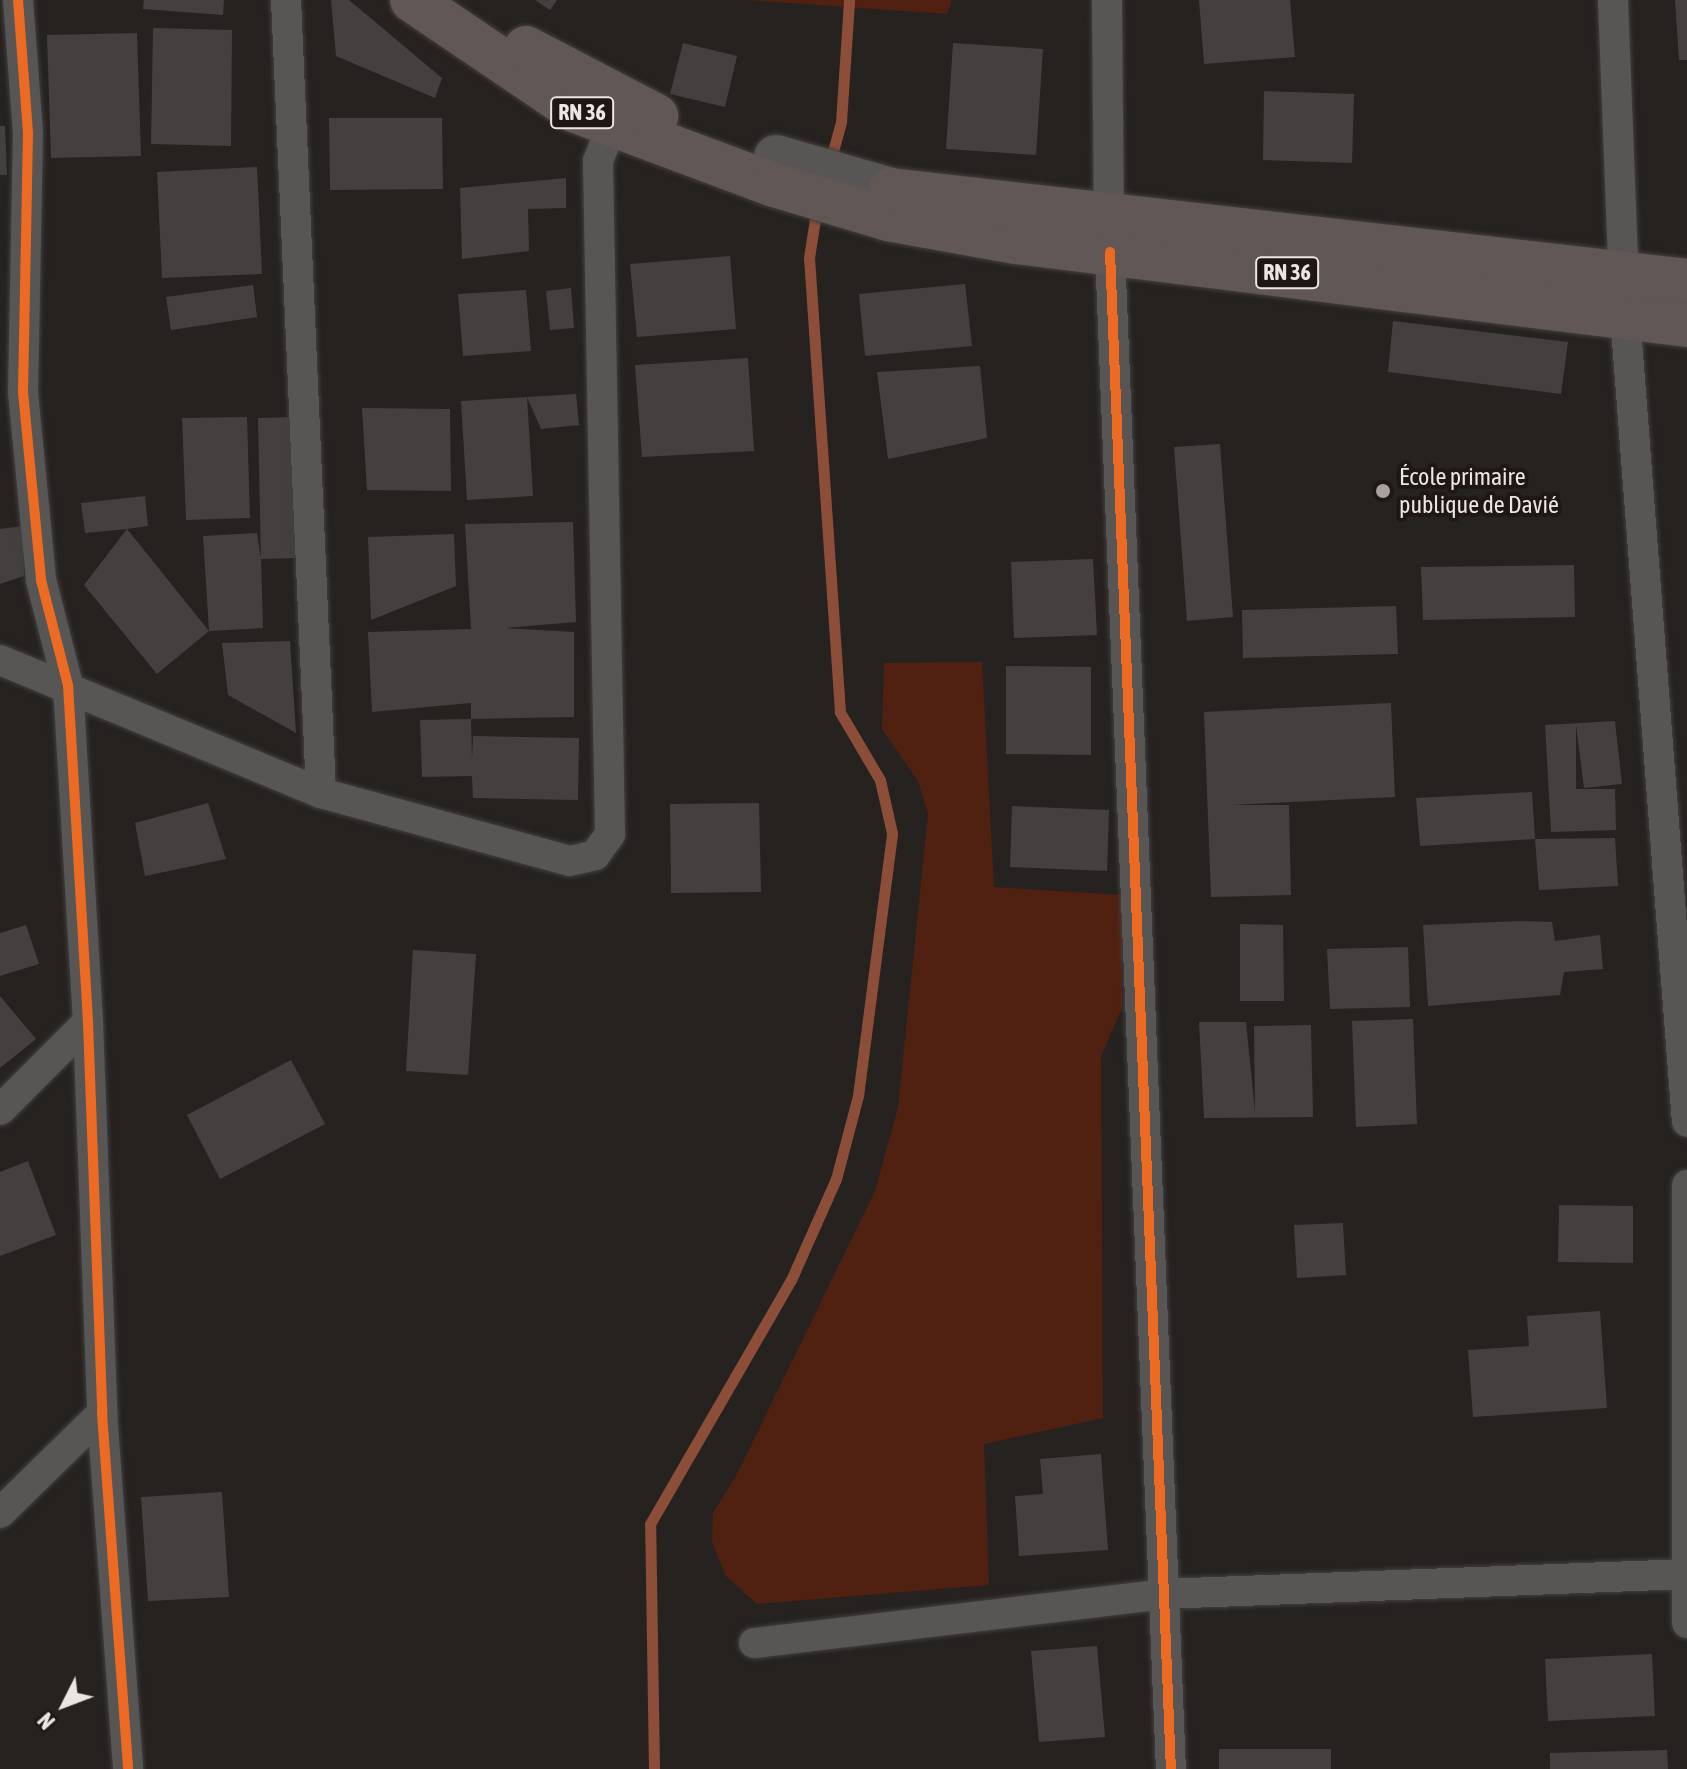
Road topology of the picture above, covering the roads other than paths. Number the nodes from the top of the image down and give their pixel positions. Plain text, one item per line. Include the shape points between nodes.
1 (18, 0) edge
2 (286, 0) edge
3 (412, 0) edge
4 (460, 0) edge
5 (1107, 0) edge
6 (1613, 0) edge
7 (613, 123) junction
8 (775, 171) junction
9 (1109, 235) junction
10 (1623, 271) junction
11 (1687, 281) edge
12 (1625, 315) junction
13 (1687, 325) edge
14 (0, 660) edge
15 (68, 685) junction
16 (321, 793) junction
17 (88, 1022) junction
18 (0, 1110) edge
19 (1687, 1122) edge
20 (1687, 1185) edge
21 (102, 1413) junction
22 (0, 1513) edge
23 (1686, 1574) edge
24 (1162, 1594) junction
25 (1687, 1623) edge
26 (754, 1643) dead end
27 (128, 1769) edge
28 (1171, 1769) edge

1 - 15 street via 28,133 23,392 41,580
2 - 16 street
3 - 7 main road, RN 36 via 576,111
4 - 8 main road, RN 36 via 540,57
5 - 9 street
6 - 10 street
7 - 8 main road, RN 36
7 - 16 street via 598,161 610,834 595,855 570,861
8 - 9 main road, RN 36 via 889,205
9 - 10 main road, RN 36
9 - 12 main road, RN 36
9 - 24 street
10 - 11 main road, RN 36
10 - 12 street
12 - 13 main road, RN 36
12 - 19 street
14 - 15 street
15 - 16 street
15 - 17 street
17 - 18 street
17 - 21 street
20 - 23 street
21 - 22 street
21 - 27 street
23 - 24 street
23 - 25 street
24 - 26 street
24 - 28 street

